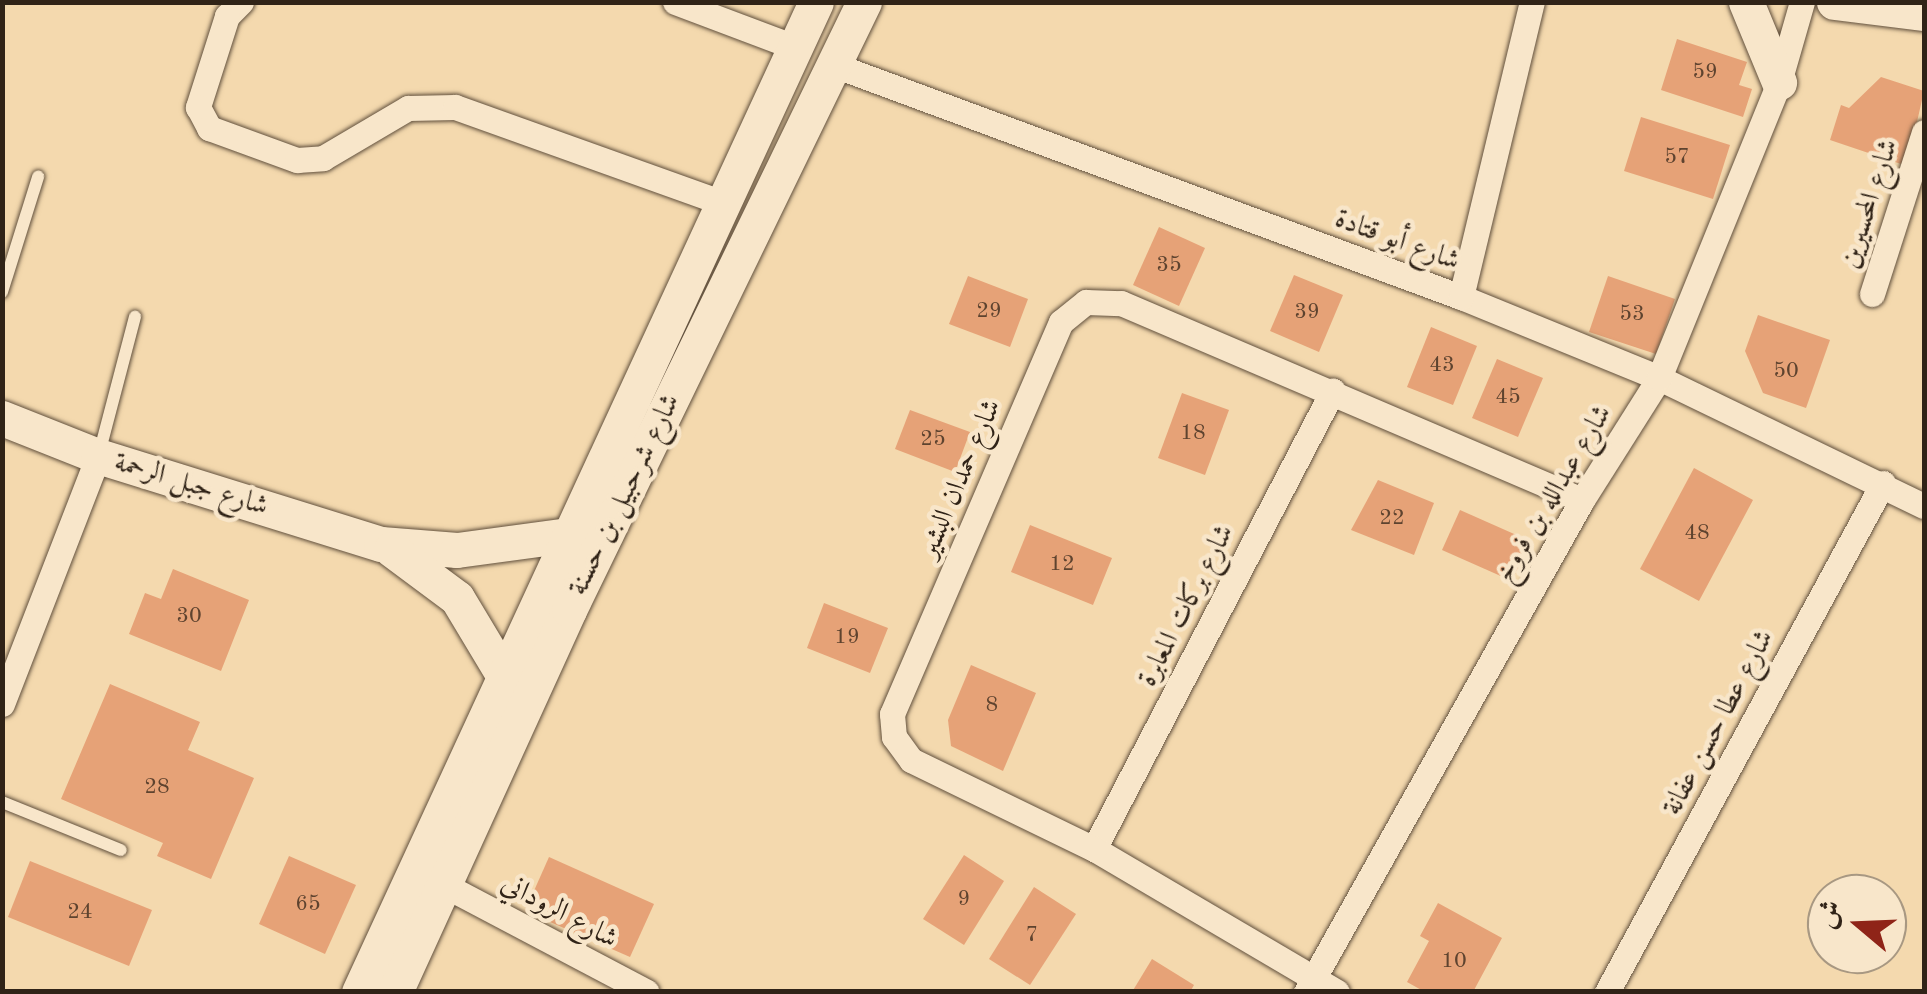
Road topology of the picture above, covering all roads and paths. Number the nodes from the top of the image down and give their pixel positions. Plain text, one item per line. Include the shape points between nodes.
1 (240, 2) edge
2 (675, 2) edge
3 (816, 2) edge
4 (864, 2) edge
5 (1532, 2) edge
6 (1746, 2) edge
7 (1802, 2) edge
8 (1834, 2) edge
9 (1924, 12) edge
10 (795, 47) junction
11 (834, 65) junction
12 (1779, 82) junction
13 (1924, 132) edge
14 (38, 177) dead end
15 (720, 202) junction
16 (2, 292) edge
17 (1872, 294) dead end
18 (1460, 297) junction
19 (134, 317) dead end
20 (1659, 378) junction
21 (1332, 390) junction
22 (2, 418) edge
23 (98, 456) junction
24 (1883, 483) junction
25 (1582, 500) junction
26 (1924, 506) edge
27 (568, 534) junction
28 (381, 544) junction
29 (505, 678) junction
30 (2, 704) edge
31 (2, 802) edge
32 (1094, 849) junction
33 (120, 850) dead end
34 (444, 885) junction
35 (1309, 985) edge
36 (634, 989) edge
37 (359, 992) edge
38 (395, 992) edge
39 (1336, 992) edge
40 (1608, 992) edge

1 - 15 street via 228,16 198,107 210,128 297,160 323,158 408,108 455,107
2 - 10 street
3 - 10 street, شارع شرحبيل بن حسنة
4 - 11 street, شارع شرحبيل بن حسنة
5 - 18 street
6 - 12 street
7 - 12 street, شارع عبدالله بن فروخ
8 - 9 street
10 - 15 street, شارع شرحبيل بن حسنة
11 - 18 street, شارع أبو قتادة
11 - 34 street, شارع شرحبيل بن حسنة via 569,610
12 - 20 street, شارع عبدالله بن فروخ
13 - 17 street, شارع المحسيرين
14 - 16 lane
15 - 27 street, شارع شرحبيل بن حسنة
18 - 20 street, شارع أبو قتادة
19 - 23 lane
20 - 24 street, شارع أبو قتادة
20 - 25 street, شارع عبدالله بن فروخ
21 - 25 street, شارع حمدان البشير
21 - 32 street, شارع بركات المعابرة
21 - 32 street, شارع حمدان البشير via 1122,302 1086,302 1060,322 892,714 894,737 912,760
22 - 23 street, شارع جبل الرحمة
23 - 28 street, شارع جبل الرحمة
23 - 30 street
24 - 26 street, شارع أبو قتادة
24 - 40 street, شارع عطا حسن عفانة
25 - 35 street, شارع عبدالله بن فروخ
27 - 28 street, شارع جبل الرحمة via 456,550
27 - 29 street, شارع شرحبيل بن حسنة
28 - 29 street, شارع جبل الرحمة via 458,598
29 - 37 street, شارع شرحبيل بن حسنة
31 - 33 lane
32 - 35 street, شارع حمدان البشير
34 - 36 street, شارع الروداني
34 - 38 street, شارع شرحبيل بن حسنة
35 - 39 street, شارع حمدان البشير

